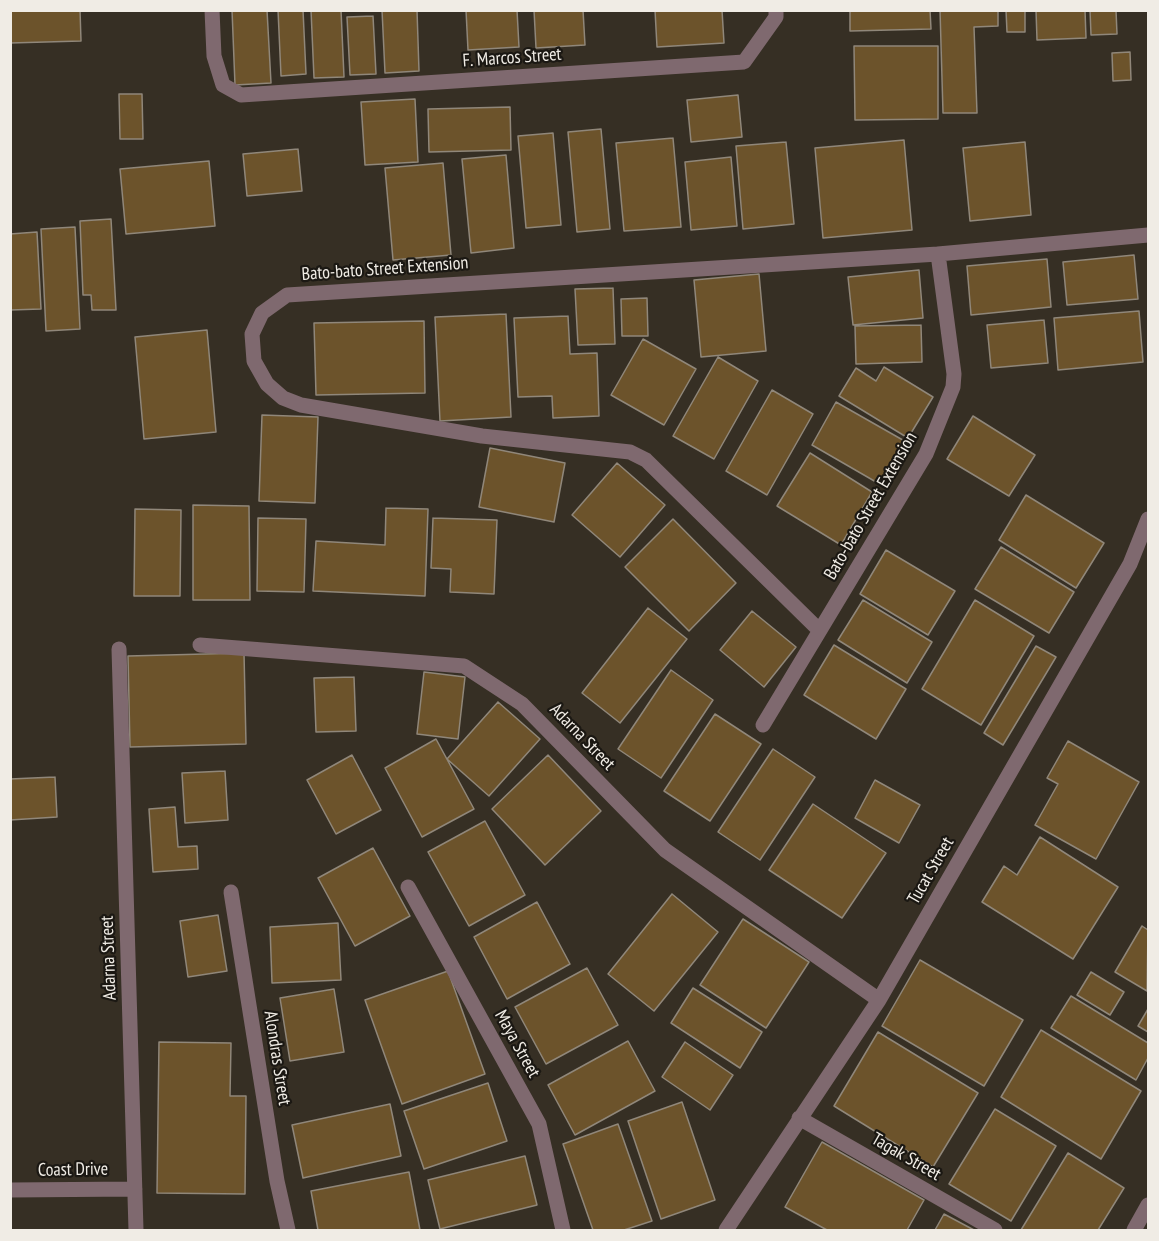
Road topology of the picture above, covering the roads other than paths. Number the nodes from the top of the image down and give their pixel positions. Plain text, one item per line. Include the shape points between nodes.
1 (212, 10) edge
2 (776, 10) edge
3 (1149, 235) edge
4 (938, 254) junction
5 (1149, 519) edge
6 (819, 630) junction
7 (200, 645) dead end
8 (120, 649) dead end
9 (763, 725) dead end
10 (408, 887) dead end
11 (231, 892) dead end
12 (879, 1000) junction
13 (799, 1118) junction
14 (135, 1189) junction
15 (10, 1190) edge
16 (1149, 1205) edge
17 (136, 1230) edge
18 (288, 1230) edge
19 (563, 1230) edge
20 (726, 1230) edge
21 (995, 1230) edge
22 (1134, 1230) edge

1 - 2 street, F. Marcos Street via 214,56 223,85 241,94 744,62 776,17
3 - 4 street, Bato-bato Street Extension
4 - 6 street, Bato-bato Street Extension via 953,387 926,454
4 - 6 street, Bato-bato Street Extension via 287,295 262,313 252,334 254,361 267,384 301,405 482,436 630,452 646,460
5 - 12 street, Tucat Street via 1130,564
6 - 9 street, Bato-bato Street Extension
7 - 12 street, Adarna Street via 464,666 522,704 665,850
8 - 14 street, Adarna Street
10 - 19 street, Maya Street via 539,1124
11 - 18 street, Alondras Street
12 - 13 street, Tucat Street
13 - 20 street, Tucat Street
13 - 21 street, Tagak Street
14 - 15 street, Coast Drive
14 - 17 street, Adarna Street
16 - 22 street

